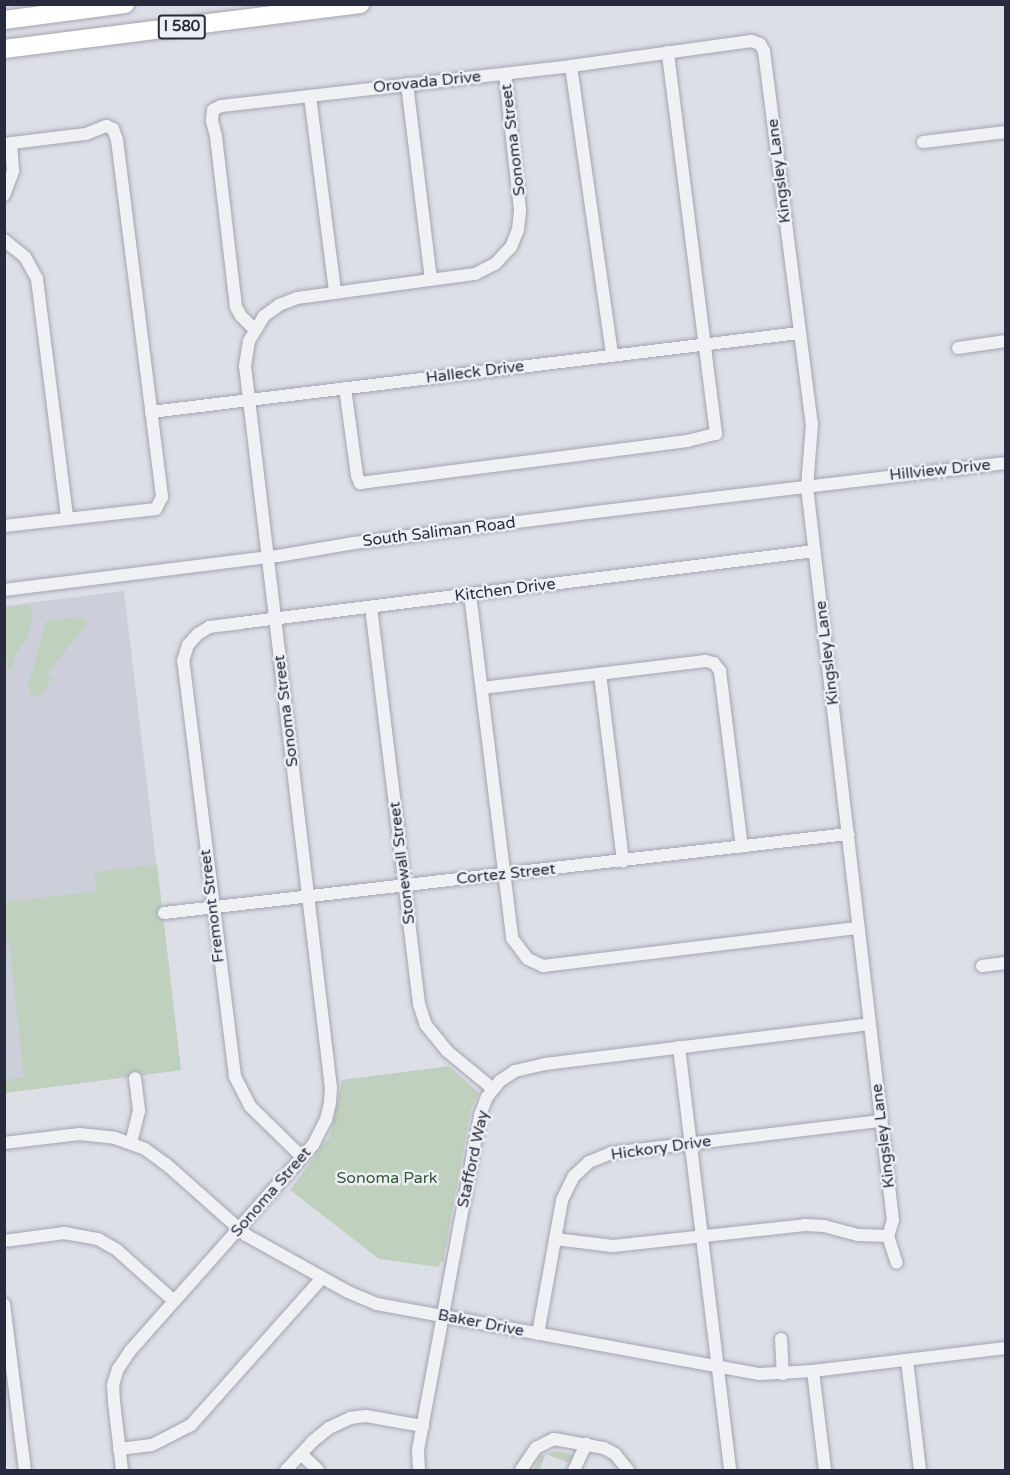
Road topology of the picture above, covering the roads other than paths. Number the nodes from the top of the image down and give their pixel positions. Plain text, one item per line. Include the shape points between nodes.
1 (124, 4) edge
2 (360, 4) edge
3 (4, 20) edge
4 (760, 44) joint
5 (4, 49) edge
6 (668, 52) junction
7 (571, 66) junction
8 (505, 74) junction
9 (407, 84) junction
10 (310, 96) junction
11 (1005, 132) edge
12 (923, 142) dead end
13 (8, 144) edge
14 (4, 195) edge
15 (4, 240) edge
16 (431, 280) junction
17 (335, 292) junction
18 (255, 330) junction
19 (799, 333) junction
20 (1005, 341) edge
21 (705, 345) junction
22 (958, 348) dead end
23 (612, 355) junction
24 (345, 388) junction
25 (249, 400) junction
26 (151, 412) junction
27 (1005, 463) edge
28 (875, 477) joint
29 (807, 487) junction
30 (67, 518) junction
31 (4, 526) edge
32 (815, 551) junction
33 (268, 557) junction
34 (4, 590) edge
35 (470, 594) junction
36 (371, 607) junction
37 (275, 618) junction
38 (198, 634) joint
39 (600, 674) junction
40 (482, 688) junction
41 (848, 834) junction
42 (741, 847) junction
43 (623, 862) junction
44 (504, 874) junction
45 (404, 884) junction
46 (308, 895) junction
47 (213, 907) junction
48 (164, 913) dead end
49 (859, 928) junction
50 (1005, 963) edge
51 (982, 966) dead end
52 (870, 1024) junction
53 (679, 1047) junction
54 (135, 1078) dead end
55 (493, 1089) junction
56 (881, 1121) junction
57 (4, 1143) edge
58 (131, 1143) junction
59 (691, 1143) junction
60 (302, 1157) junction
61 (238, 1229) junction
62 (888, 1236) junction
63 (702, 1238) junction
64 (555, 1239) junction
65 (4, 1241) edge
66 (897, 1263) dead end
67 (322, 1278) junction
68 (174, 1301) junction
69 (4, 1304) edge
70 (442, 1316) junction
71 (538, 1334) junction
72 (781, 1339) dead end
73 (1005, 1348) edge
74 (907, 1360) junction
75 (717, 1367) junction
76 (813, 1371) junction
77 (783, 1374) junction
78 (423, 1426) junction
79 (586, 1444) junction
80 (119, 1449) junction
81 (301, 1454) junction
82 (24, 1470) edge
83 (122, 1470) edge
84 (286, 1470) edge
85 (318, 1470) edge
86 (420, 1470) edge
87 (521, 1470) edge
88 (574, 1470) edge
89 (628, 1470) edge
90 (730, 1470) edge
91 (825, 1470) edge
92 (920, 1470) edge

1 - 3 highway
2 - 5 highway, I 580
4 - 6 street, Orovada Drive via 751,41
4 - 19 street, Kingsley Lane via 764,51
6 - 7 street, Orovada Drive
6 - 21 street
7 - 8 street, Orovada Drive
7 - 23 street
8 - 9 street, Orovada Drive
8 - 16 street, Sonoma Street via 520,199 518,230 511,246 495,264 475,274
9 - 10 street, Orovada Drive
9 - 16 street
10 - 17 street
10 - 18 street, Orovada Drive via 213,110 236,307
11 - 12 street
13 - 14 street via 13,171
13 - 26 street via 86,134 106,126 113,129
15 - 30 street via 26,256 37,279
16 - 17 street, Sonoma Street
17 - 18 street, Sonoma Street via 279,305 264,316
18 - 25 street, Sonoma Street via 246,349
19 - 21 street, Halleck Drive
19 - 29 street, Kingsley Lane via 812,424
20 - 22 street
21 - 23 street, Halleck Drive
21 - 24 street via 716,434 360,483
23 - 24 street, Halleck Drive
24 - 25 street, Halleck Drive
25 - 26 street, Halleck Drive
25 - 33 street, Sonoma Street
26 - 30 street via 162,497 156,509
27 - 28 street, Hillview Drive
28 - 29 street, South Saliman Road
29 - 32 street, Kingsley Lane
29 - 33 street, South Saliman Road
30 - 31 street
32 - 35 street, Kitchen Drive
32 - 41 street, Kingsley Lane
33 - 34 street, South Saliman Road
33 - 37 street, Sonoma Street
35 - 36 street, Kitchen Drive
35 - 40 street
36 - 37 street, Kitchen Drive
36 - 45 street, Stonewall Street
37 - 38 street, Kitchen Drive via 209,627
37 - 46 street, Sonoma Street
38 - 47 street, Fremont Street via 188,645 183,661
39 - 40 street
39 - 42 street via 705,661 718,667
39 - 43 street
40 - 44 street
41 - 42 street, Cortez Street
41 - 49 street, Kingsley Lane
42 - 43 street, Cortez Street
43 - 44 street, Cortez Street
44 - 45 street, Cortez Street
44 - 49 street via 512,938 522,954 543,966
45 - 46 street, Cortez Street
45 - 55 street, Stonewall Street via 419,1004 426,1024 447,1051
46 - 47 street, Cortez Street
46 - 60 street, Sonoma Street via 331,1088 326,1120
47 - 48 street, Cortez Street
47 - 60 street, Fremont Street via 235,1076 250,1106
49 - 52 street, Kingsley Lane
50 - 51 street
52 - 53 street, Stafford Way
52 - 56 street, Kingsley Lane
53 - 55 street, Stafford Way via 526,1067
53 - 59 street
54 - 58 street via 139,1110
55 - 70 street, Stafford Way via 480,1114
56 - 59 street, Hickory Drive
56 - 62 street, Kingsley Lane via 893,1220
57 - 58 street, Baker Drive via 79,1134
58 - 61 street, Baker Drive via 165,1164
59 - 63 street
59 - 64 street, Hickory Drive via 611,1153 589,1162 567,1186
60 - 61 street, Sonoma Street
61 - 67 street, Baker Drive
61 - 68 street, Sonoma Street
62 - 63 street via 805,1225
62 - 66 street, Kingsley Lane
63 - 64 street via 613,1246
63 - 75 street
64 - 71 street, Hickory Drive
65 - 68 street via 64,1233 98,1239 117,1250
67 - 70 street, Baker Drive via 369,1302
67 - 80 street via 191,1425 152,1445
68 - 80 street, Sonoma Street via 117,1369 113,1385
69 - 82 street
70 - 71 street, Baker Drive
70 - 78 street, Stafford Way
71 - 75 street, Baker Drive
72 - 77 street
73 - 74 street, Baker Drive
74 - 76 street, Baker Drive
74 - 92 street
75 - 77 street, Baker Drive
75 - 90 street
76 - 77 street, Baker Drive
76 - 91 street
78 - 81 street via 366,1416 350,1418 330,1428
78 - 86 street, Stafford Way via 418,1450
79 - 87 street via 554,1439 536,1448
79 - 88 street
79 - 89 street via 615,1454
80 - 83 street, Sonoma Street
81 - 84 street
81 - 85 street

